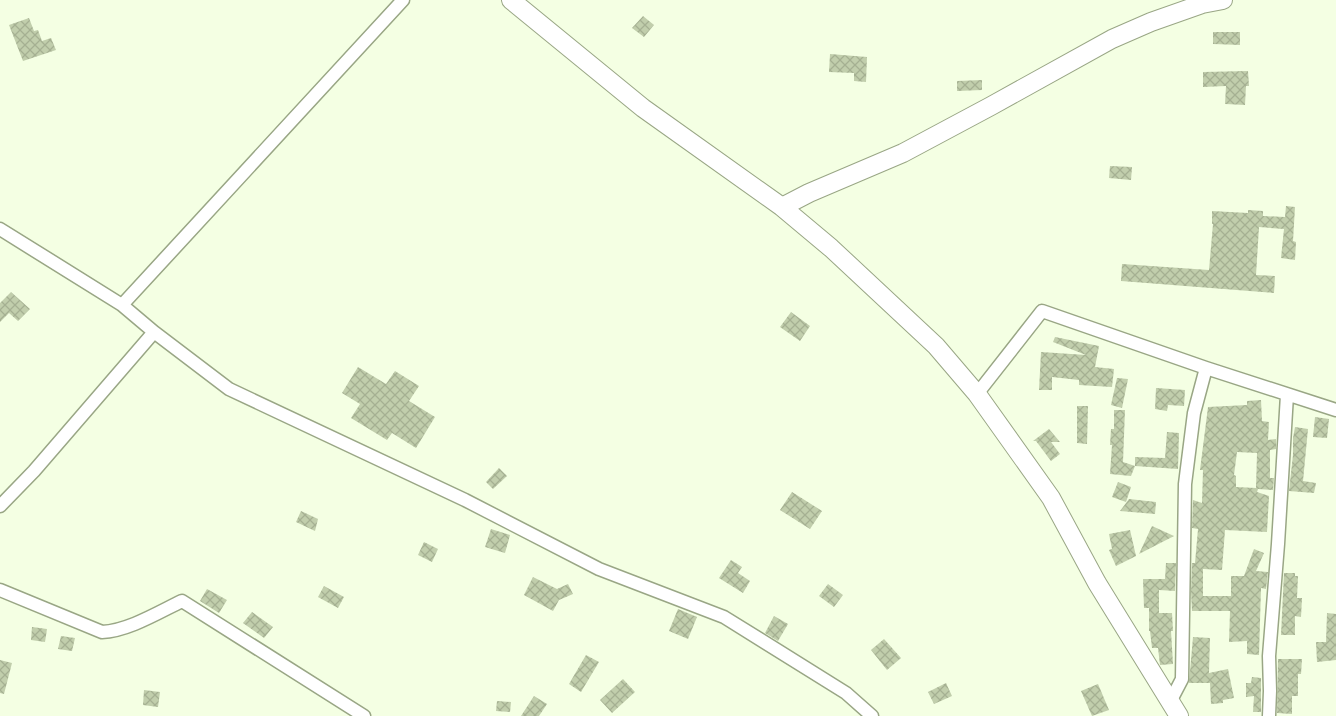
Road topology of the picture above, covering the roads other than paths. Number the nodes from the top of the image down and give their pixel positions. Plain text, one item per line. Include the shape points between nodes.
1 (403, 0) edge
2 (511, 0) edge
3 (1224, 0) edge
4 (782, 207) junction
5 (0, 229) edge
6 (122, 305) junction
7 (154, 332) junction
8 (1206, 368) junction
9 (977, 394) junction
10 (1287, 395) junction
11 (1336, 410) edge
12 (0, 506) edge
13 (0, 590) edge
14 (1174, 709) edge
15 (364, 716) edge
16 (872, 716) edge
17 (1269, 716) edge

1 - 6 street
2 - 4 main road via 643,108
3 - 4 main road via 1202,4 1112,39 911,149
4 - 9 main road via 936,346
5 - 6 street
6 - 7 street
7 - 12 street
7 - 16 street via 229,388 465,500 599,569 724,617 846,693
8 - 9 street via 1042,311
8 - 10 street
8 - 14 street via 1194,413 1185,484 1182,679
9 - 14 main road via 1051,498 1097,584
10 - 11 street
10 - 17 street via 1269,656
13 - 15 street via 102,632 128,626 182,600

